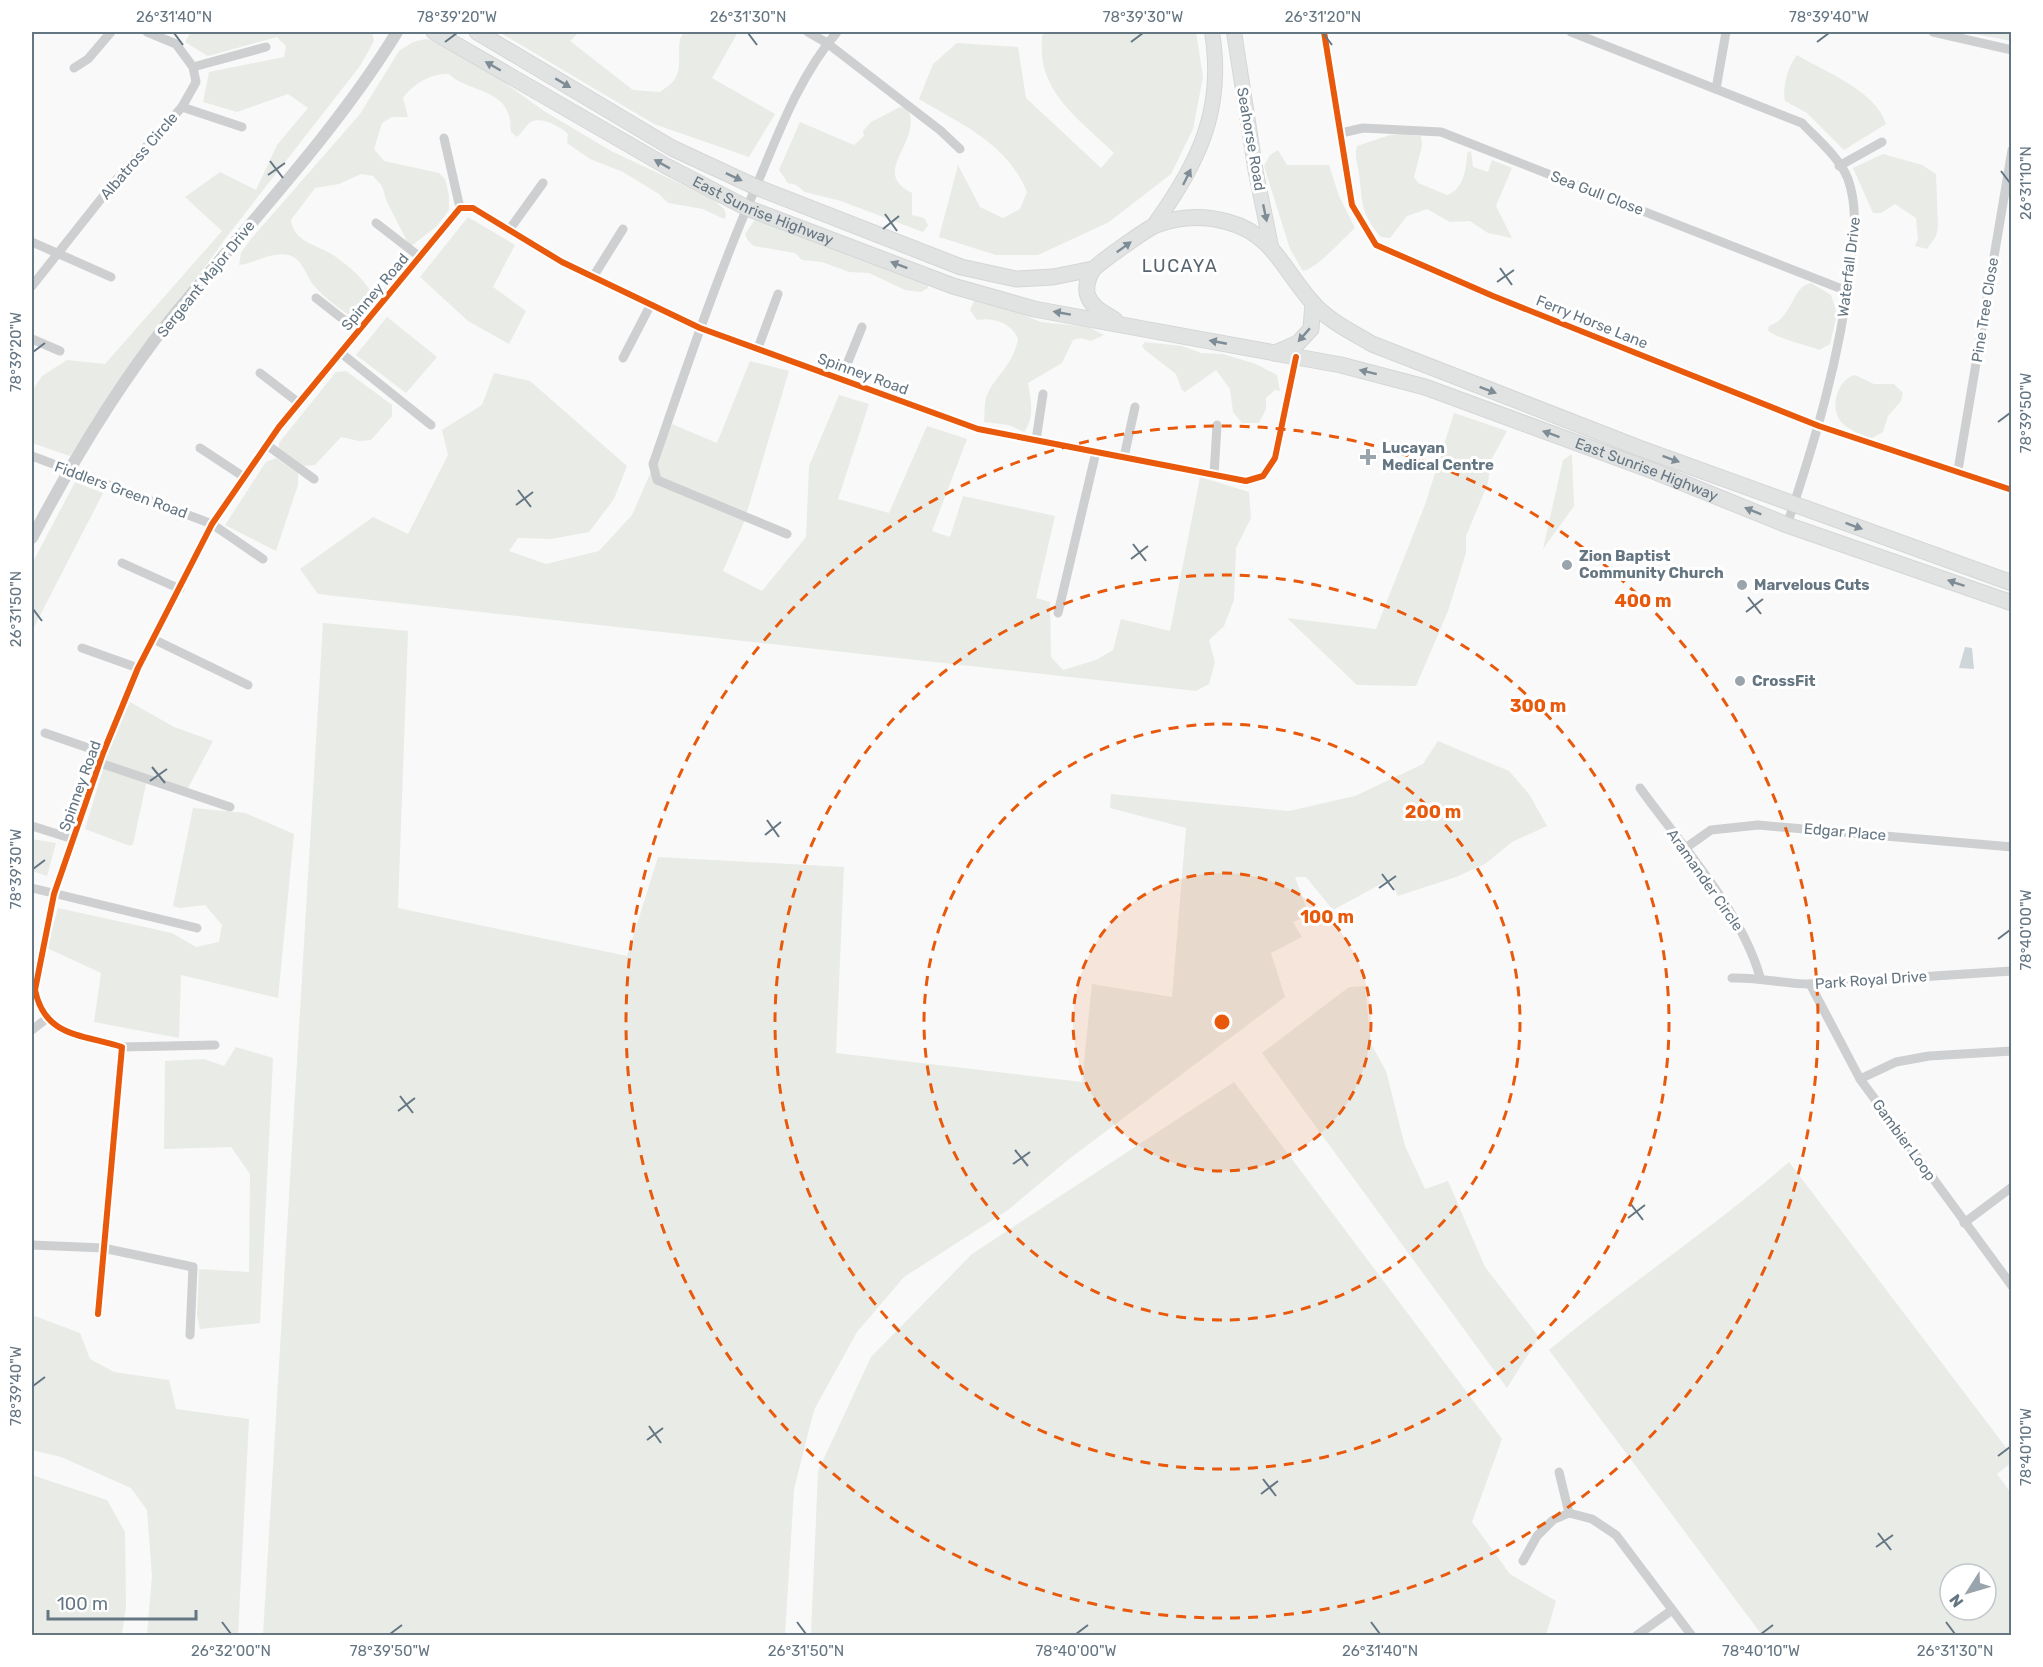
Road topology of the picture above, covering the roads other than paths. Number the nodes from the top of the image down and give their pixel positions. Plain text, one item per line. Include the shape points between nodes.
1 (111, 32) edge
2 (147, 32) edge
3 (398, 32) edge
4 (434, 32) edge
5 (477, 32) edge
6 (808, 32) edge
7 (837, 32) edge
8 (1212, 32) edge
9 (1234, 32) edge
10 (1324, 32) edge
11 (1570, 32) edge
12 (1726, 32) edge
13 (1933, 32) edge
14 (827, 43) junction
15 (266, 47) dead end
16 (2012, 50) edge
17 (193, 66) junction
18 (74, 68) dead end
19 (1716, 89) junction
20 (182, 107) junction
21 (242, 127) dead end
22 (1341, 133) junction
23 (444, 138) dead end
24 (1882, 142) dead end
25 (960, 149) dead end
26 (2012, 150) edge
27 (1839, 166) junction
28 (543, 183) dead end
29 (756, 187) junction
30 (460, 208) junction
31 (747, 208) junction
32 (376, 223) dead end
33 (1154, 225) junction
34 (623, 229) dead end
35 (510, 230) junction
36 (32, 242) edge
37 (1271, 246) junction
38 (55, 253) junction
39 (420, 257) junction
40 (1093, 269) junction
41 (593, 276) junction
42 (111, 277) dead end
43 (32, 286) edge
44 (1847, 291) junction
45 (778, 294) dead end
46 (316, 298) dead end
47 (1313, 303) junction
48 (651, 304) junction
49 (1120, 323) junction
50 (861, 327) dead end
51 (700, 328) junction
52 (358, 331) junction
53 (32, 339) edge
54 (758, 348) junction
55 (60, 351) dead end
56 (341, 353) junction
57 (1275, 353) junction
58 (1296, 357) junction
59 (622, 358) dead end
60 (260, 373) dead end
61 (841, 379) junction
62 (1043, 394) dead end
63 (299, 403) junction
64 (1135, 406) dead end
65 (431, 425) dead end
66 (1217, 425) dead end
67 (1820, 426) junction
68 (1036, 440) junction
69 (267, 445) junction
70 (200, 448) dead end
71 (1096, 452) junction
72 (32, 456) edge
73 (1124, 457) junction
74 (67, 470) junction
75 (1958, 470) junction
76 (1214, 475) junction
77 (244, 477) junction
78 (314, 479) dead end
79 (2012, 490) edge
80 (1794, 504) junction
81 (212, 524) junction
82 (1787, 525) junction
83 (787, 534) dead end
84 (32, 538) edge
85 (263, 559) dead end
86 (122, 563) dead end
87 (2012, 584) edge
88 (180, 589) junction
89 (2012, 603) edge
90 (1058, 613) dead end
91 (153, 639) junction
92 (82, 648) dead end
93 (138, 668) junction
94 (248, 685) dead end
95 (45, 733) dead end
96 (104, 753) junction
97 (100, 763) junction
98 (1640, 788) dead end
99 (230, 807) dead end
100 (32, 826) edge
101 (73, 839) junction
102 (2012, 847) edge
103 (1684, 849) junction
104 (32, 888) edge
105 (54, 894) junction
106 (197, 928) dead end
107 (2012, 971) edge
108 (1760, 977) junction
109 (1732, 978) dead end
110 (1810, 984) junction
111 (46, 1019) junction
112 (32, 1030) edge
113 (215, 1045) dead end
114 (122, 1047) junction
115 (2012, 1051) edge
116 (1860, 1079) junction
117 (2012, 1186) edge
118 (1964, 1223) junction
119 (32, 1245) edge
120 (103, 1248) junction
121 (2012, 1286) edge
122 (98, 1314) dead end
123 (190, 1335) dead end
124 (1559, 1472) dead end
125 (1569, 1513) junction
126 (1524, 1562) dead end
127 (1672, 1610) junction
128 (1636, 1635) edge
129 (1692, 1635) edge

1 - 18 street via 88,59
2 - 17 street via 176,44
3 - 74 street, Sergeant Major Drive via 371,74 291,177 169,322
31 -> 4 main road, East Sunrise Highway via 666,166
5 -> 29 main road, East Sunrise Highway via 672,148
6 - 14 street
7 - 14 street
33 -> 8 main road, Seahorse Road via 1185,182 1209,124 1216,56
9 -> 37 main road, Seahorse Road
10 - 22 street, Ferry Horse Lane
11 - 19 street, Waterfall Drive
12 - 19 street
13 - 16 street
14 - 25 street
14 - 29 street via 772,143
15 - 17 street
17 - 20 street, Albatross Circle via 196,82
19 - 27 street, Waterfall Drive via 1802,123
20 - 21 street
20 - 38 street, Albatross Circle
22 - 44 street, Sea Gull Close via 1363,128 1441,132
22 - 67 street, Ferry Horse Lane via 1352,205 1376,245
23 - 30 street
24 - 27 street
26 - 75 street, Pine Tree Close
27 - 44 street, Waterfall Drive via 1847,177 1856,211
28 - 35 street
29 - 31 street
29 - 40 main road, East Sunrise Highway via 961,267 1016,279
30 - 35 street, Spinney Road via 473,208
30 - 39 street, Spinney Road
49 -> 31 main road, East Sunrise Highway via 1034,309 953,286
31 - 51 street
32 - 39 street
33 - 37 main road via 1210,217 1231,222
40 -> 33 main road
34 - 41 street
35 - 41 street, Spinney Road
36 - 38 street
37 - 47 main road, East Sunrise Highway
38 - 42 street
38 - 43 street, Albatross Circle
39 - 52 street, Spinney Road
40 - 49 main road via 1088,296 1096,308
41 - 48 street, Spinney Road
44 - 67 street, Waterfall Drive
45 - 54 street
46 - 52 street
47 -> 57 main road via 1311,329 1298,343
47 -> 80 main road, East Sunrise Highway via 1335,322 1372,344
48 - 51 street, Spinney Road
48 - 59 street
57 -> 49 main road, East Sunrise Highway
50 - 61 street
51 - 54 street, Spinney Road
51 - 83 street via 653,464 657,480
52 - 56 street, Spinney Road
53 - 55 street
54 - 61 street, Spinney Road
56 - 63 street, Spinney Road
56 - 65 street
57 - 58 main road, East Sunrise Highway
58 - 76 street, Spinney Road via 1275,458 1268,470 1263,476 1246,481
82 -> 58 main road, East Sunrise Highway via 1425,387
60 - 63 street
61 - 68 street, Spinney Road via 978,429
62 - 68 street
63 - 69 street, Spinney Road
64 - 73 street
66 - 76 street
67 - 75 street, Ferry Horse Lane
67 - 80 street, Waterfall Drive
68 - 71 street, Spinney Road
69 - 77 street, Spinney Road
69 - 78 street
70 - 77 street
71 - 73 street, Spinney Road
71 - 90 street
72 - 74 street, Fiddlers Green Road
73 - 76 street, Spinney Road
74 - 81 street, Fiddlers Green Road
74 - 84 street, Sergeant Major Drive
75 - 79 street, Ferry Horse Lane
77 - 81 street, Spinney Road
80 - 82 street, Waterfall Drive
80 -> 87 main road, East Sunrise Highway
81 - 85 street, Fiddlers Green Road
81 - 88 street, Spinney Road
89 -> 82 main road, East Sunrise Highway
86 - 88 street
88 - 91 street, Spinney Road
91 - 93 street, Spinney Road
91 - 94 street
92 - 93 street
93 - 96 street, Spinney Road
95 - 96 street
96 - 97 street, Spinney Road
97 - 99 street
97 - 101 street, Spinney Road
98 - 103 street, Aramander Circle
100 - 101 street
101 - 105 street, Spinney Road
102 - 103 street, Edgar Place via 1758,825 1711,830
103 - 108 street, Aramander Circle via 1737,920 1752,948
104 - 105 street
105 - 106 street
105 - 111 street, Spinney Road via 35,990
107 - 110 street, Park Royal Drive
108 - 109 street, Park Royal Drive
108 - 110 street, Park Royal Drive via 1785,984
110 - 116 street, Gambier Loop
111 - 112 street
111 - 114 street via 60,1030
113 - 114 street
114 - 120 street
115 - 116 street via 1896,1062
116 - 118 street, Gambier Loop
117 - 118 street
118 - 121 street, Gambier Loop
119 - 120 street
120 - 122 street
120 - 123 street via 193,1267
124 - 125 street
125 - 126 street via 1553,1520 1538,1536
125 - 127 street via 1592,1519 1616,1534
127 - 128 street
127 - 129 street

